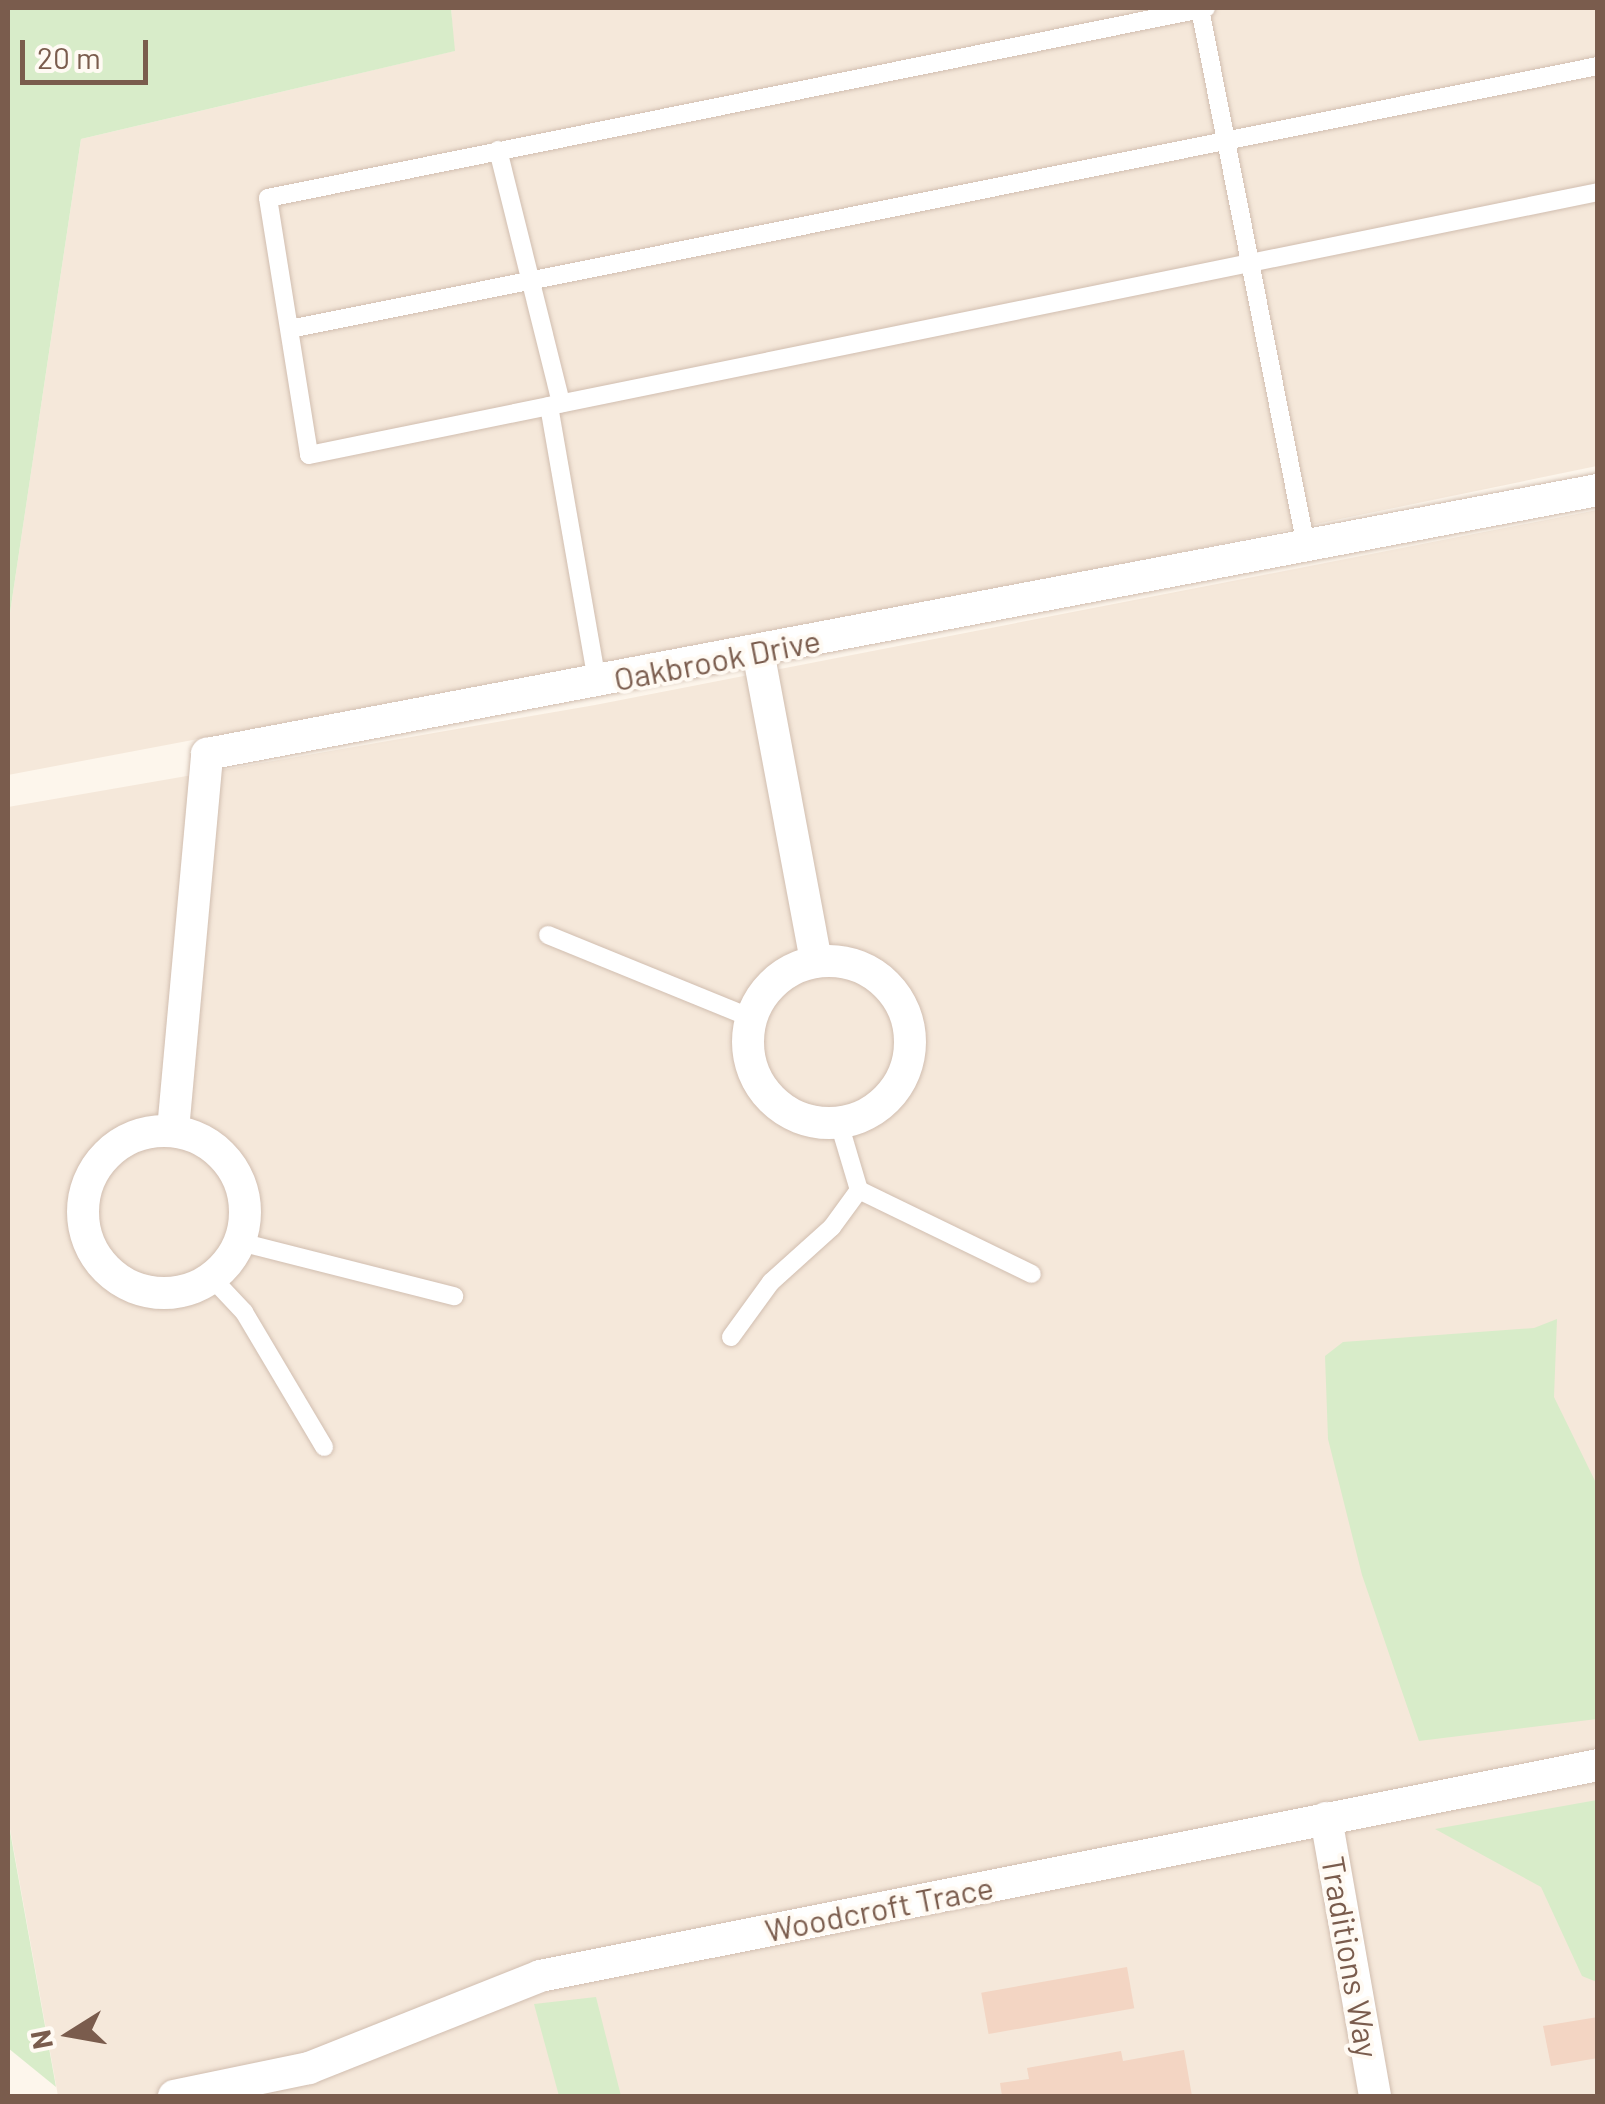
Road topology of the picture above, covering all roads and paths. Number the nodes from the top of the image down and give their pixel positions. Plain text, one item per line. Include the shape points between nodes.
1 (1203, 8) edge
2 (1598, 66) edge
3 (1222, 142) junction
4 (498, 150) junction
5 (1598, 192) edge
6 (1252, 262) junction
7 (532, 281) junction
8 (290, 330) junction
9 (555, 405) junction
10 (1598, 490) edge
11 (1306, 546) junction
12 (758, 652) junction
13 (597, 681) junction
14 (548, 935) dead end
15 (816, 961) junction
16 (751, 1018) junction
17 (839, 1124) junction
18 (174, 1130) junction
19 (859, 1190) junction
20 (240, 1242) junction
21 (1032, 1274) dead end
22 (212, 1278) junction
23 (454, 1296) dead end
24 (731, 1337) dead end
25 (324, 1447) dead end
26 (1598, 1766) edge
27 (1326, 1818) junction
28 (174, 2096) edge
29 (1376, 2096) edge

1 - 3 lane
1 - 4 lane
2 - 3 lane
3 - 6 lane
3 - 7 lane
4 - 7 lane
4 - 8 lane via 268,198
5 - 6 lane
6 - 9 lane
6 - 11 lane
7 - 8 lane
7 - 9 lane
8 - 9 lane via 309,455
9 - 13 lane
10 - 11 street, Oakbrook Drive
11 - 12 street, Oakbrook Drive
12 - 13 street, Oakbrook Drive
12 - 15 street
13 - 18 street, Oakbrook Drive via 208,754
14 - 16 lane
15 - 16 street via 775,980
15 - 17 street via 854,965 887,985 910,1030 901,1081 864,1116
16 - 17 street via 748,1045 766,1095 799,1118
17 - 19 lane
18 - 20 street via 218,1151 233,1170 246,1217
18 - 22 street via 135,1136 102,1158 86,1193 86,1233 96,1256 136,1289 162,1294
19 - 21 lane
19 - 24 lane via 832,1227 771,1282
20 - 22 street
20 - 23 lane
22 - 25 lane via 244,1312
26 - 27 street, Woodcroft Trace
27 - 28 street, Woodcroft Trace via 540,1976 309,2068
27 - 29 street, Traditions Way

